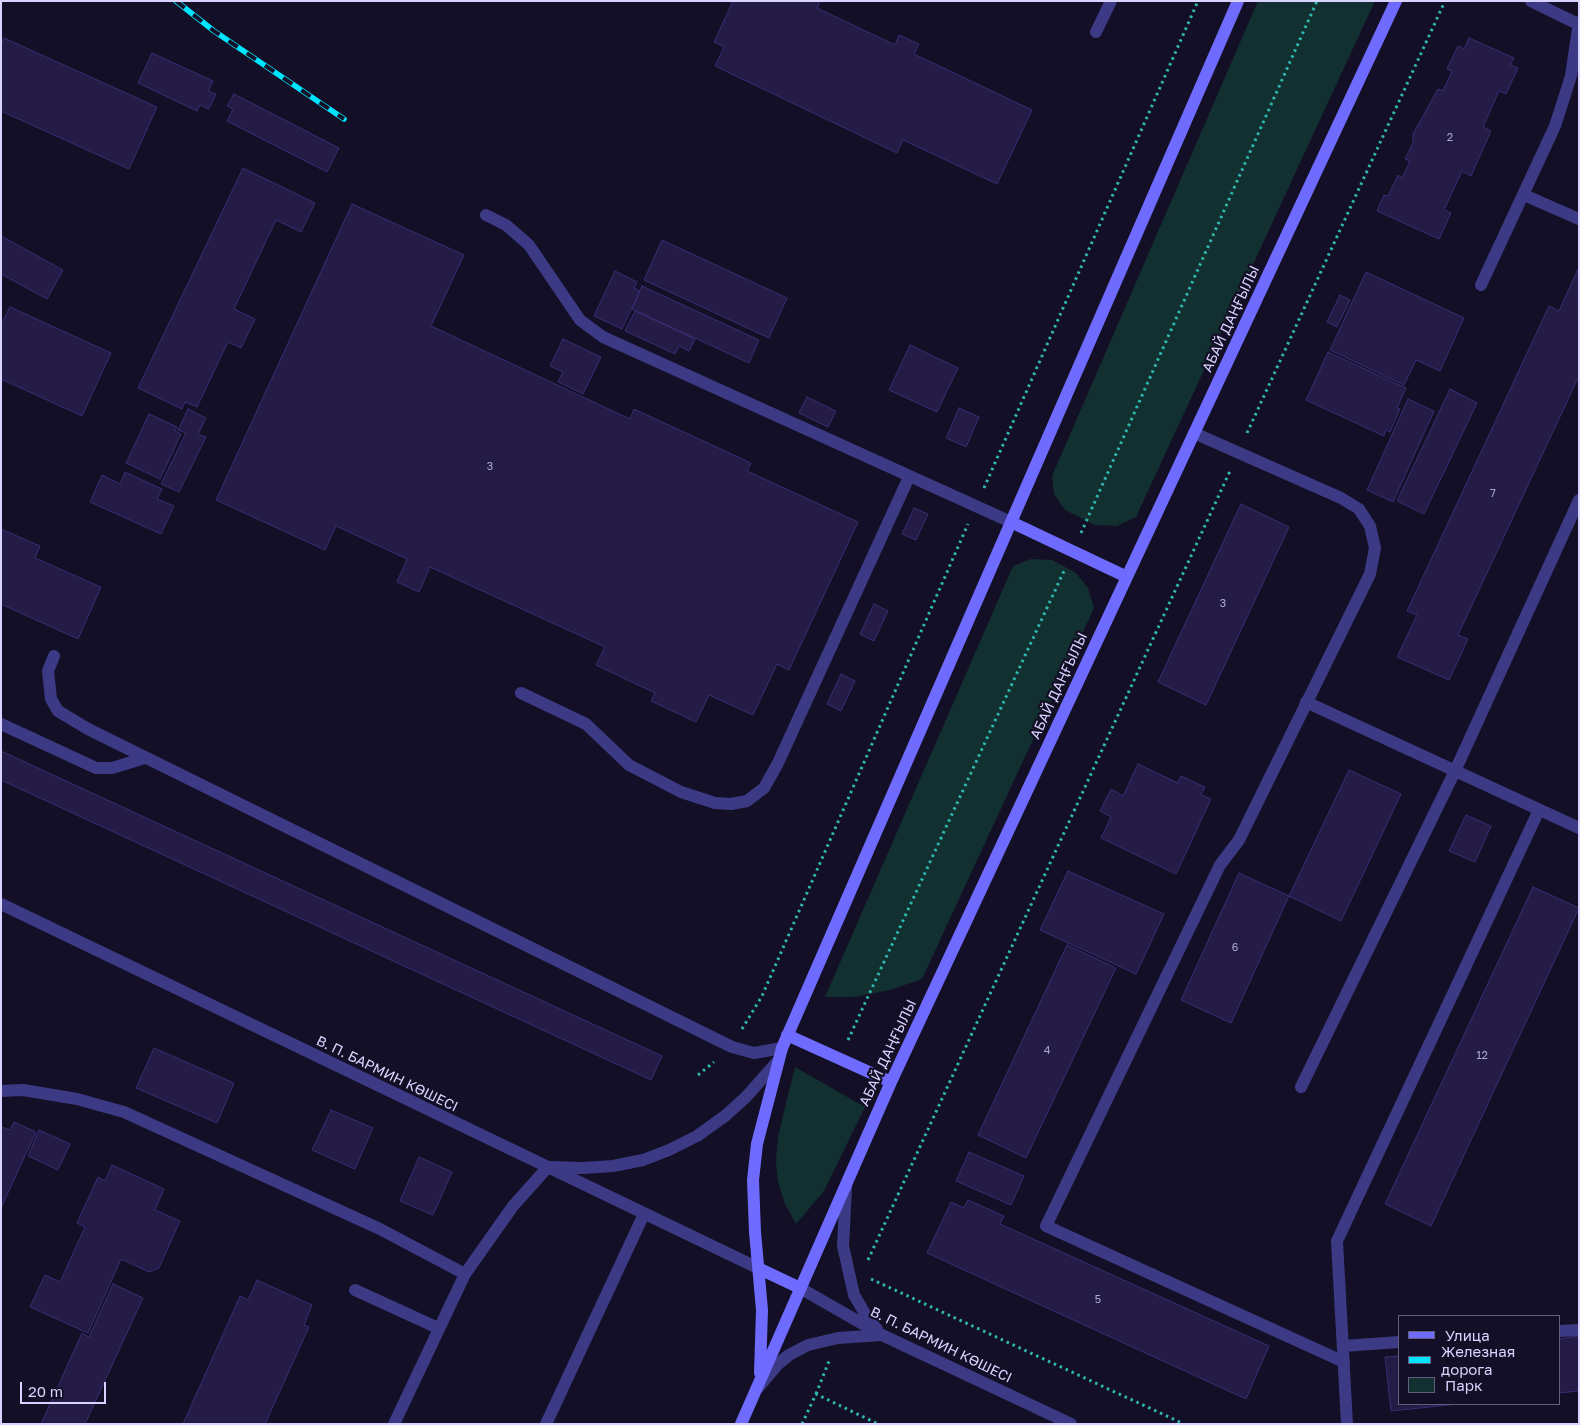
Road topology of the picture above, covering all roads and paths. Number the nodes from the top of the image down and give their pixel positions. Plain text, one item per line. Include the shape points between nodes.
1 (1111, 1) edge
2 (1198, 1) edge
3 (1238, 1) edge
4 (1396, 1) edge
5 (1445, 1) edge
6 (1530, 1) edge
7 (1578, 23) edge
8 (1096, 32) dead end
9 (1524, 195) junction
10 (486, 215) dead end
11 (1579, 219) edge
12 (1481, 285) dead end
13 (1194, 433) junction
14 (1238, 453) junction
15 (909, 477) junction
16 (1579, 500) edge
17 (976, 507) junction
18 (1011, 522) junction
19 (1127, 577) junction
20 (54, 656) dead end
21 (521, 693) dead end
22 (1306, 702) junction
23 (1, 724) edge
24 (145, 758) junction
25 (1455, 771) junction
26 (1539, 810) junction
27 (1579, 828) edge
28 (1, 904) edge
29 (786, 1035) junction
30 (732, 1047) junction
31 (782, 1048) junction
32 (777, 1062) junction
33 (698, 1075) dead end
34 (891, 1082) junction
35 (1301, 1087) dead end
36 (1, 1091) edge
37 (545, 1167) junction
38 (847, 1182) junction
39 (644, 1214) junction
40 (760, 1269) junction
41 (465, 1274) junction
42 (861, 1274) junction
43 (800, 1288) junction
44 (355, 1290) dead end
45 (854, 1295) junction
46 (438, 1328) junction
47 (1579, 1330) edge
48 (1560, 1331) edge
49 (882, 1335) junction
50 (838, 1338) junction
51 (1398, 1342) edge
52 (1343, 1346) junction
53 (1344, 1362) junction
54 (758, 1388) junction
55 (816, 1394) junction
56 (870, 1420) junction
57 (1052, 1420) edge
58 (394, 1424) edge
59 (546, 1424) edge
60 (741, 1424) edge
61 (802, 1424) edge
62 (872, 1424) edge
63 (878, 1424) edge
64 (1071, 1424) edge
65 (1184, 1424) edge
66 (1347, 1424) edge

1 - 8 street
2 - 17 path
3 - 18 main road, АБАЙ ДАҢҒЫЛЫ
4 - 13 main road, АБАЙ ДАҢҒЫЛЫ
5 - 14 path
6 - 7 street
7 - 9 street via 1572,76 1555,126
9 - 11 street
9 - 12 street
10 - 15 street via 506,225 529,245 580,320 602,337
13 - 14 street
13 - 19 main road, АБАЙ ДАҢҒЫЛЫ
14 - 22 street via 1341,498 1358,510 1370,526 1375,548 1370,574
14 - 42 path
15 - 17 street
15 - 21 street via 778,763 764,788 746,801 714,803 681,792 629,765 586,724
16 - 25 street
17 - 18 street
17 - 30 path via 762,996
18 - 19 main road
18 - 29 main road, АБАЙ ДАҢҒЫЛЫ
19 - 34 main road, АБАЙ ДАҢҒЫЛЫ
20 - 24 street via 48,671 51,699 58,711
22 - 25 street
22 - 53 street via 1239,840 1220,865 1046,1226
23 - 24 street via 96,768 112,768
24 - 30 street
25 - 26 street
25 - 35 street
26 - 27 street
26 - 52 street via 1337,1241
28 - 37 street, В. П. БАРМИН КӨШЕСІ
29 - 31 main road, АБАЙ ДАҢҒЫЛЫ
29 - 34 main road
30 - 31 street via 754,1053
30 - 33 path
31 - 32 main road, АБАЙ ДАҢҒЫЛЫ
32 - 37 street via 725,1116 697,1136 669,1150 613,1166
32 - 40 main road, АБАЙ ДАҢҒЫЛЫ via 756,1144 753,1180
34 - 38 main road, АБАЙ ДАҢҒЫЛЫ
36 - 41 street via 23,1090 77,1099 124,1112 380,1229
37 - 39 street, В. П. БАРМИН КӨШЕСІ
37 - 41 street
38 - 43 main road, АБАЙ ДАҢҒЫЛЫ
38 - 45 street via 843,1246
39 - 40 street, В. П. БАРМИН КӨШЕСІ
39 - 59 street
40 - 43 main road
40 - 54 main road, АБАЙ ДАҢҒЫЛЫ via 762,1349
41 - 46 street
42 - 45 path
42 - 65 path
43 - 49 street, В. П. БАРМИН КӨШЕСІ
43 - 54 main road, АБАЙ ДАҢҒЫЛЫ
44 - 46 street
45 - 49 street
46 - 58 street
47 - 48 street
49 - 50 street
49 - 57 street, В. П. БАРМИН КӨШЕСІ
50 - 54 street via 808,1345 789,1355
50 - 55 path
51 - 52 street
52 - 53 street
53 - 66 street
54 - 60 main road, АБАЙ ДАҢҒЫЛЫ
55 - 56 path
55 - 61 path
56 - 62 path
56 - 63 path
57 - 64 street, В. П. БАРМИН КӨШЕСІ

